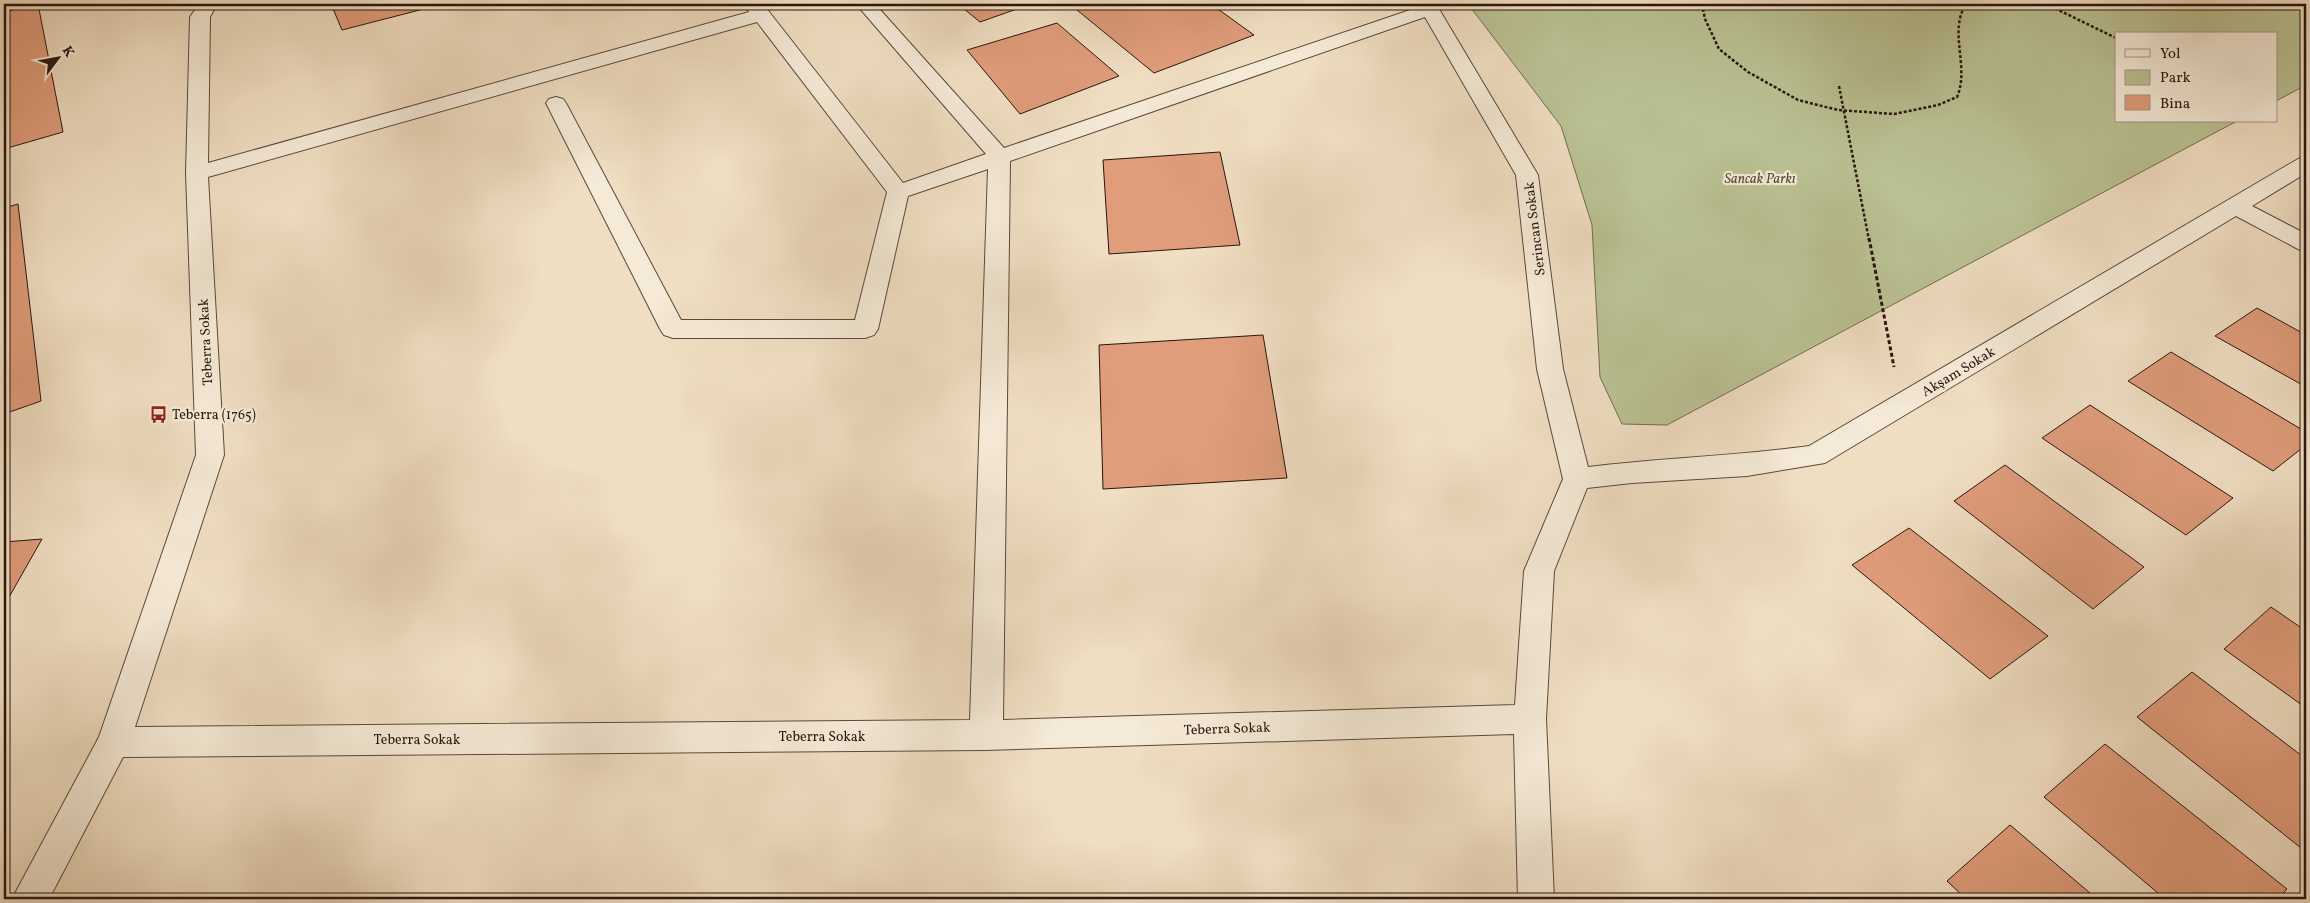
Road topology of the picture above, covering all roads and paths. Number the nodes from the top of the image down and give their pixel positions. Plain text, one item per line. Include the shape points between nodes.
1 (865, 4) edge
2 (1702, 4) edge
3 (1966, 4) edge
4 (2046, 4) edge
5 (1429, 6) edge
6 (757, 9) edge
7 (204, 11) edge
8 (2115, 38) edge
9 (1839, 86) dead end
10 (556, 103) dead end
11 (1844, 111) junction
12 (999, 156) junction
13 (2306, 164) edge
14 (197, 173) junction
15 (898, 192) junction
16 (2235, 206) junction
17 (2306, 244) edge
18 (1901, 405) junction
19 (1577, 479) junction
20 (1530, 719) junction
21 (986, 735) junction
22 (114, 742) junction
23 (30, 899) edge
24 (1536, 899) edge

1 - 12 street
2 - 11 path via 1719,49 1748,72 1798,100
3 - 11 path via 1961,9 1959,28 1962,84 1957,97 1938,105 1894,114
4 - 8 path
5 - 12 street
5 - 19 street, Serincan Sokak via 1527,175 1550,369
6 - 14 street
6 - 15 street
7 - 14 street, Teberra Sokak
9 - 11 path
10 - 15 street via 673,329 866,330
11 - 18 path
12 - 15 street
12 - 21 street
13 - 16 street, Akşam Sokak
14 - 22 street, Teberra Sokak via 210,456
16 - 17 street
16 - 18 street, Akşam Sokak
18 - 19 street, Akşam Sokak via 1814,456
19 - 20 street via 1539,571
20 - 21 street, Teberra Sokak
20 - 24 street
21 - 22 street, Teberra Sokak
22 - 23 street, Teberra Sokak

